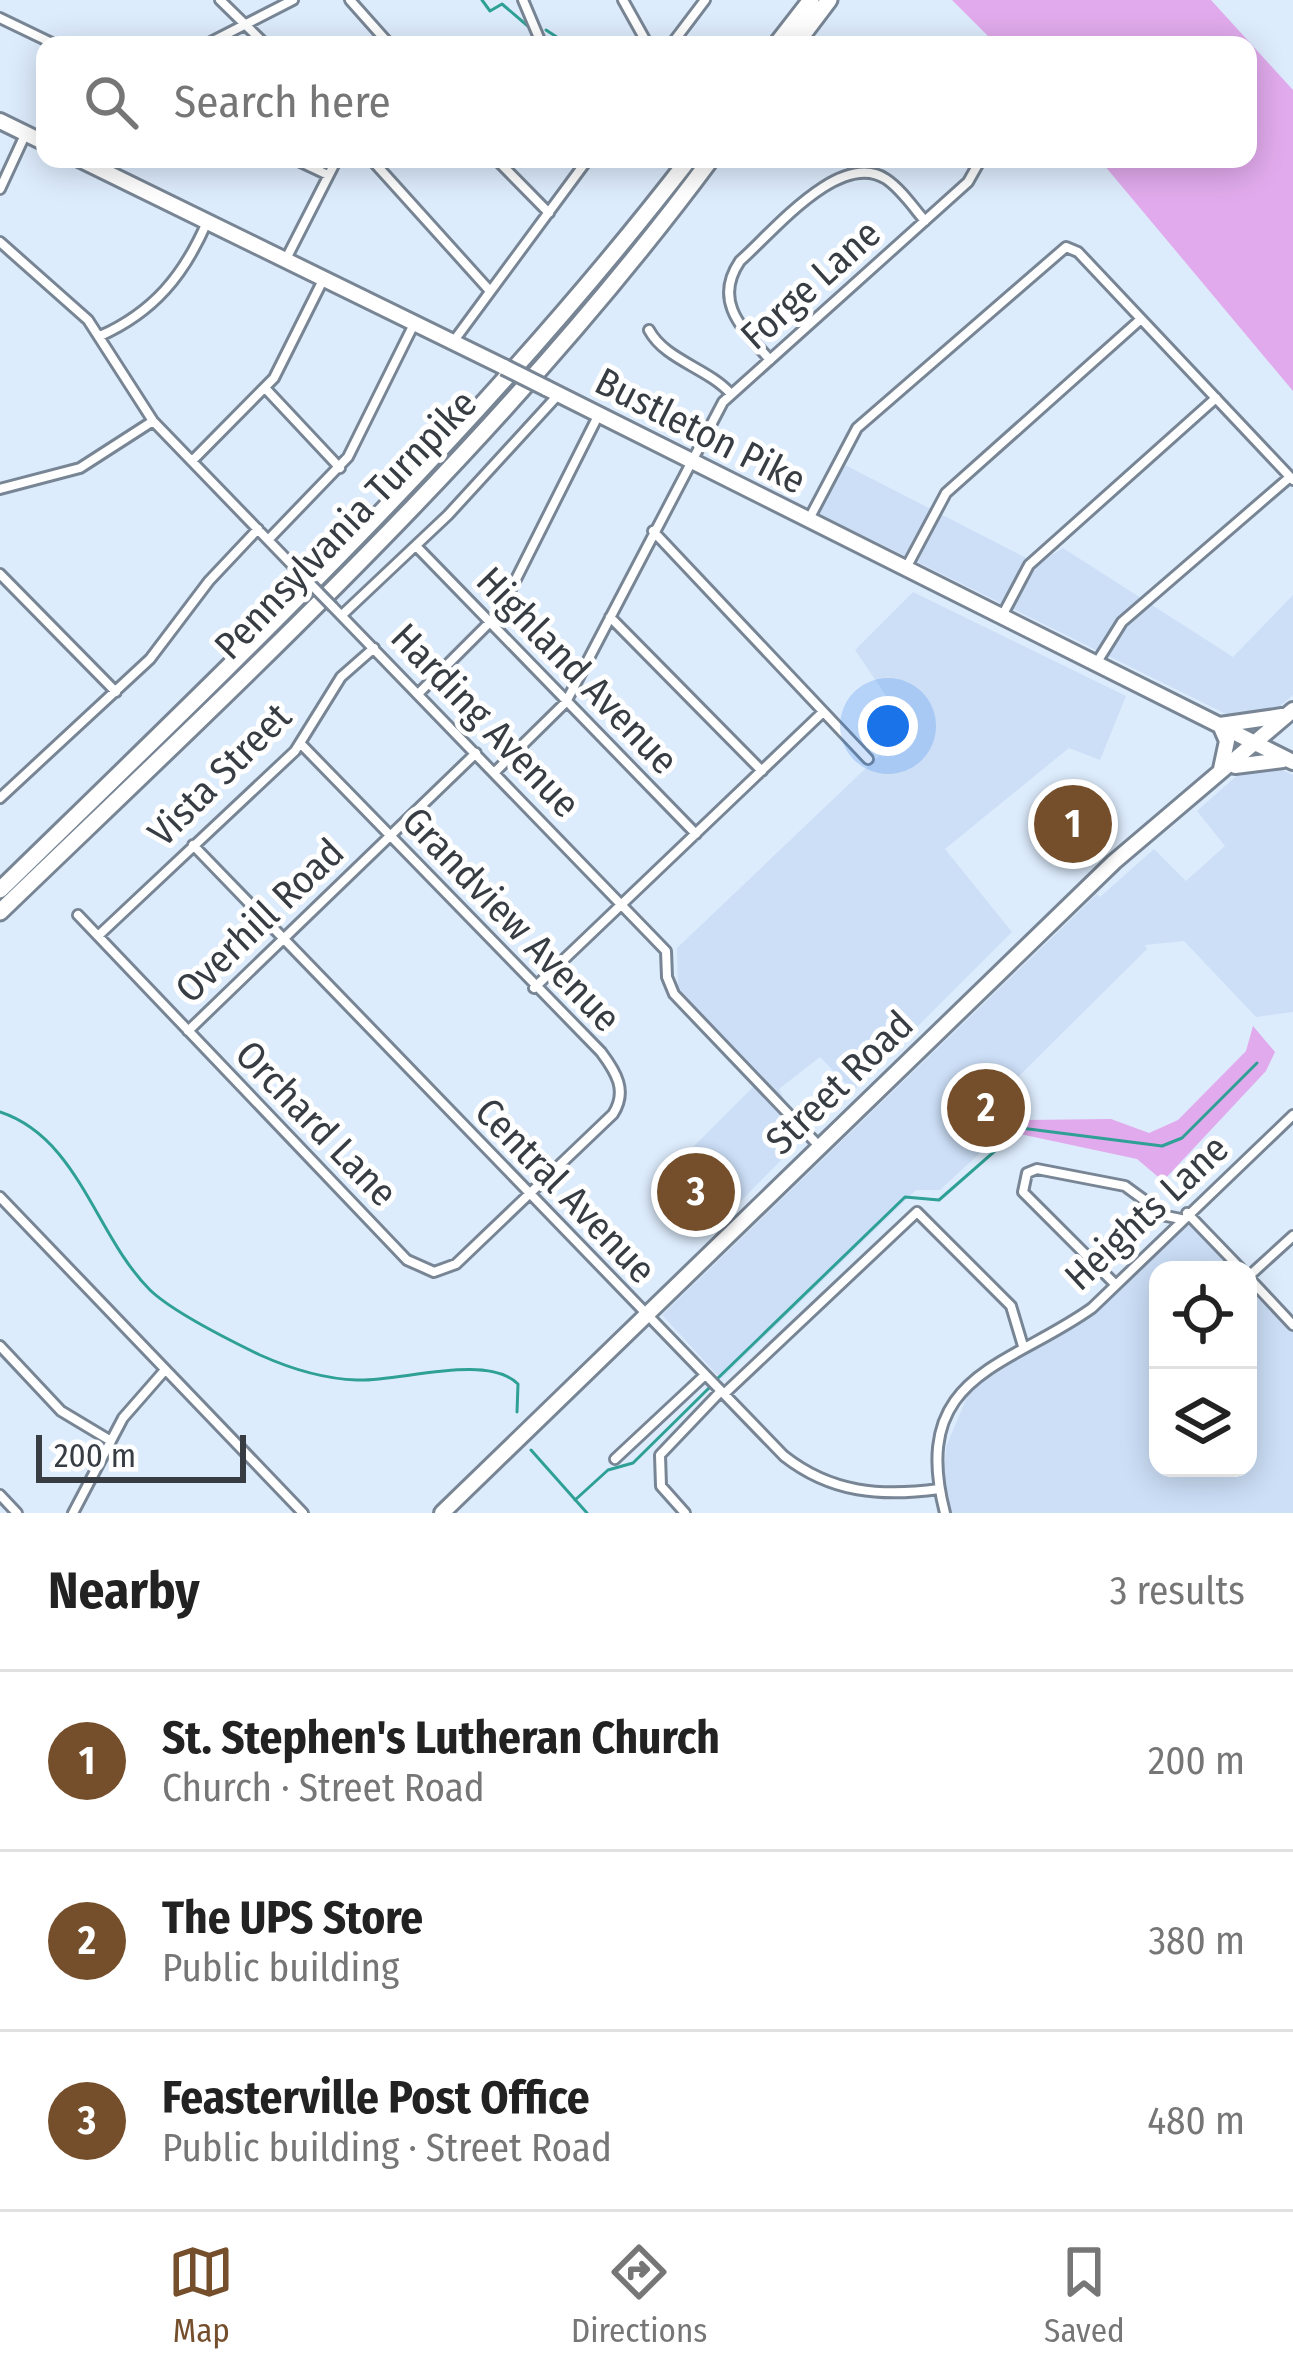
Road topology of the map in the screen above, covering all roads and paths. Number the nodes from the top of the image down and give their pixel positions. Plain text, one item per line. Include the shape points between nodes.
1 (220, 0) edge
2 (292, 0) edge
3 (350, 0) edge
4 (523, 0) edge
5 (622, 0) edge
6 (705, 0) edge
7 (811, 0) edge
8 (829, 0) edge
9 (0, 18) edge
10 (246, 24) junction
11 (37, 36) edge
12 (223, 36) edge
13 (257, 36) edge
14 (382, 36) edge
15 (538, 36) edge
16 (643, 36) edge
17 (678, 36) edge
18 (783, 36) edge
19 (802, 36) edge
20 (0, 121) edge
21 (26, 133) junction
22 (36, 138) edge
23 (109, 168) edge
24 (313, 168) edge
25 (332, 168) edge
26 (379, 168) edge
27 (505, 168) edge
28 (582, 168) edge
29 (681, 168) edge
30 (704, 168) edge
31 (976, 168) edge
32 (328, 175) junction
33 (0, 189) edge
34 (549, 213) junction
35 (207, 221) junction
36 (925, 221) junction
37 (0, 242) edge
38 (285, 260) junction
39 (324, 279) junction
40 (490, 291) junction
41 (1141, 319) junction
42 (414, 324) junction
43 (649, 330) dead end
44 (100, 336) junction
45 (452, 343) junction
46 (770, 360) junction
47 (266, 389) junction
48 (553, 391) junction
49 (731, 394) junction
50 (1216, 398) junction
51 (598, 416) junction
52 (153, 421) junction
53 (192, 461) junction
54 (688, 461) junction
55 (340, 468) junction
56 (1292, 478) edge
57 (0, 489) edge
58 (808, 521) junction
59 (258, 529) junction
60 (653, 531) junction
61 (268, 539) junction
62 (417, 547) junction
63 (905, 569) junction
64 (0, 574) edge
65 (342, 615) junction
66 (610, 617) junction
67 (1002, 617) junction
68 (491, 624) junction
69 (374, 648) junction
70 (1097, 663) junction
71 (116, 692) junction
72 (419, 694) junction
73 (566, 702) junction
74 (823, 712) junction
75 (1290, 712) edge
76 (1220, 725) junction
77 (1255, 743) junction
78 (301, 744) junction
79 (476, 753) junction
80 (868, 759) dead end
81 (1291, 761) edge
82 (762, 771) junction
83 (495, 772) junction
84 (1220, 773) junction
85 (0, 798) edge
86 (696, 835) junction
87 (390, 836) junction
88 (194, 845) junction
89 (0, 890) edge
90 (622, 906) junction
91 (0, 912) edge
92 (79, 915) dead end
93 (98, 936) junction
94 (285, 941) junction
95 (534, 988) junction
96 (188, 1031) junction
97 (1293, 1115) edge
98 (820, 1147) junction
99 (528, 1195) junction
100 (0, 1197) edge
101 (1184, 1216) junction
102 (1293, 1236) edge
103 (1232, 1261) edge
104 (1257, 1269) edge
105 (1116, 1285) junction
106 (1257, 1287) edge
107 (646, 1315) junction
108 (1293, 1325) edge
109 (0, 1346) edge
110 (1023, 1346) junction
111 (165, 1370) junction
112 (705, 1375) junction
113 (722, 1393) junction
114 (111, 1441) junction
115 (615, 1460) dead end
116 (939, 1489) junction
117 (0, 1496) edge
118 (75, 1510) edge
119 (17, 1513) edge
120 (88, 1513) edge
121 (302, 1513) edge
122 (442, 1513) edge
123 (685, 1513) edge
124 (945, 1513) edge

1 - 10 street
2 - 10 street
3 - 14 street
4 - 15 street
5 - 16 street
6 - 17 street
7 - 18 highway
8 - 19 highway
9 - 11 street
10 - 12 street
10 - 13 street
20 - 21 main road
21 - 22 main road
21 - 33 street
23 - 35 main road, Bustleton Pike
24 - 32 street
25 - 32 street
26 - 40 street
27 - 34 street
28 - 34 street
29 - 89 highway, Pennsylvania Turnpike via 609,263 422,474
30 - 91 highway, Pennsylvania Turnpike via 542,367 334,590
31 - 36 street, Forge Lane
32 - 38 street
34 - 40 street
35 - 38 main road, Bustleton Pike
35 - 44 street via 163,294
36 - 46 street, Forge Lane
36 - 46 street via 885,178 846,173 755,248 730,277 728,302
37 - 44 street, Harding Avenue
38 - 39 main road, Bustleton Pike
39 - 42 main road, Bustleton Pike
39 - 47 street
40 - 45 street
41 - 50 street
41 - 58 street via 1071,248 1058,251 857,428
41 - 63 street via 946,493
42 - 45 main road, Bustleton Pike
42 - 55 street
43 - 49 street
44 - 52 street, Harding Avenue
45 - 48 main road, Bustleton Pike, bridge
46 - 49 street, Forge Lane
47 - 53 street
47 - 55 street
48 - 51 main road, Bustleton Pike
48 - 62 street
49 - 54 street, Forge Lane
50 - 56 street
50 - 67 street via 1029,565
51 - 54 main road, Bustleton Pike
51 - 68 street
52 - 53 street, Harding Avenue
52 - 57 street via 80,468
53 - 59 street, Harding Avenue
54 - 58 main road, Bustleton Pike
54 - 60 street, Forge Lane
55 - 61 street
56 - 70 street via 1122,622
58 - 63 main road, Bustleton Pike
59 - 61 street, Harding Avenue
59 - 71 street
60 - 66 street, Forge Lane
60 - 74 street
61 - 65 street, Harding Avenue, bridge
62 - 65 street
62 - 68 street, Highland Avenue
63 - 67 main road, Bustleton Pike
64 - 71 street
65 - 69 street, Harding Avenue
66 - 73 street, Forge Lane
66 - 82 street
67 - 70 main road, Bustleton Pike
68 - 72 street
68 - 73 street, Highland Avenue
69 - 72 street, Harding Avenue
69 - 78 street, Vista Street via 341,677
70 - 76 main road, Bustleton Pike
71 - 85 street
72 - 79 street, Harding Avenue
73 - 83 street, Forge Lane
73 - 86 street, Highland Avenue
74 - 80 street
74 - 82 street
75 - 76 main road
75 - 77 main road, Street Road
75 - 81 main road via 1280,743
76 - 77 main road, Bustleton Pike
76 - 84 main road via 1227,741
77 - 81 main road, Bustleton Pike
77 - 84 main road, Street Road
78 - 87 street, Grandview Avenue
78 - 88 street, Vista Street
79 - 83 street, Harding Avenue
79 - 87 street, Overhill Road
81 - 84 main road via 1252,760
82 - 86 street
83 - 90 street, Harding Avenue
84 - 98 main road, Street Road via 1114,862
86 - 90 street
87 - 94 street, Overhill Road
87 - 95 street, Grandview Avenue
88 - 93 street, Vista Street
88 - 94 street, Central Avenue
90 - 95 street
90 - 98 street, Harding Avenue via 667,952 674,994
92 - 93 street, Orchard Lane
93 - 96 street, Orchard Lane
94 - 96 street, Overhill Road
94 - 99 street, Central Avenue
95 - 99 street, Grandview Avenue via 601,1052 621,1090 613,1114
96 - 99 street, Orchard Lane via 419,1268 454,1266
97 - 101 street, Heights Lane
98 - 107 main road, Street Road
99 - 107 street, Central Avenue
100 - 111 street
101 - 103 street
101 - 105 street, Heights Lane
101 - 105 street via 1125,1186 1036,1169 1021,1185
102 - 104 street
105 - 110 street, Heights Lane via 1065,1327
106 - 108 street
107 - 112 street, Central Avenue
107 - 122 main road, Street Road
109 - 114 street via 61,1411
110 - 113 street via 1011,1306 917,1212
110 - 116 street, Heights Lane via 989,1364 957,1400 940,1445
111 - 114 street
111 - 121 street
112 - 113 street, Central Avenue
112 - 115 street
113 - 116 street, Central Avenue via 784,1456 820,1479 868,1493
113 - 123 street via 660,1455 661,1486
114 - 118 street
116 - 124 street, Heights Lane
117 - 119 street
118 - 120 street

